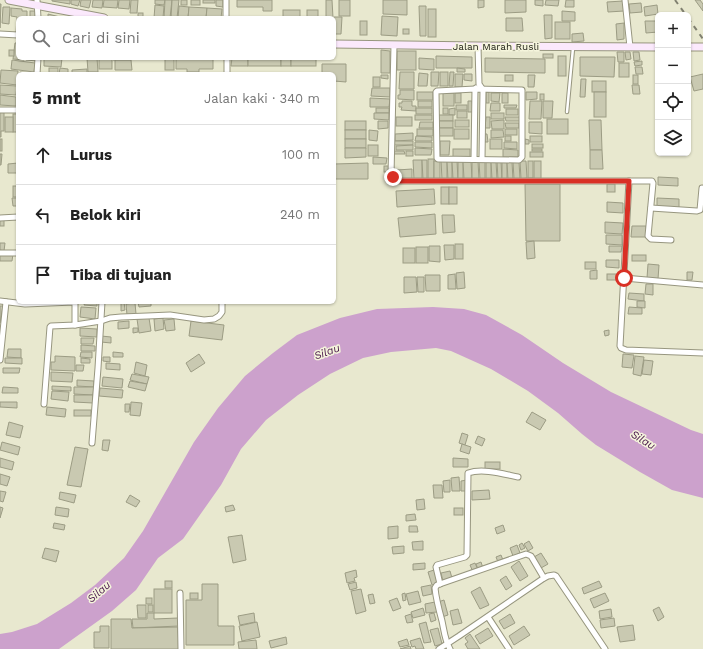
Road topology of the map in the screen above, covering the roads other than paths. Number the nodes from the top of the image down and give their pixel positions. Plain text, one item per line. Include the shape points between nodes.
1 (9, 0) edge
2 (226, 0) edge
3 (625, 0) edge
4 (37, 3) edge
5 (38, 16) edge
6 (95, 16) edge
7 (226, 16) edge
8 (0, 34) edge
9 (16, 36) edge
10 (336, 44) edge
11 (394, 45) junction
12 (478, 46) junction
13 (573, 47) junction
14 (630, 47) junction
15 (655, 47) edge
16 (691, 47) edge
17 (702, 49) edge
18 (38, 60) edge
19 (227, 60) edge
20 (37, 72) edge
21 (227, 72) edge
22 (479, 84) junction
23 (475, 89) junction
24 (483, 90) junction
25 (0, 110) edge
26 (16, 110) edge
27 (567, 112) dead end
28 (474, 159) junction
29 (482, 159) junction
30 (629, 181) junction
31 (702, 188) dead end
32 (651, 208) junction
33 (16, 217) edge
34 (0, 218) edge
35 (671, 240) dead end
36 (0, 253) edge
37 (16, 253) edge
38 (624, 278) junction
39 (703, 285) edge
40 (0, 301) edge
41 (6, 302) junction
42 (16, 303) edge
43 (75, 304) edge
44 (102, 304) edge
45 (222, 304) edge
46 (101, 321) junction
47 (75, 325) junction
48 (703, 353) edge
49 (0, 360) edge
50 (44, 404) dead end
51 (92, 443) dead end
52 (518, 477) dead end
53 (544, 578) junction
54 (440, 584) junction
55 (180, 593) dead end
56 (488, 617) junction
57 (449, 647) edge
58 (181, 649) edge
59 (439, 649) edge
60 (509, 649) edge
61 (604, 649) edge

1 - 4 main road
2 - 7 street
3 - 14 street
4 - 5 street
4 - 6 main road
8 - 9 street
10 - 11 main road, Jalan Marah Rusli
11 - 12 main road, Jalan Marah Rusli
11 - 30 street via 391,175 397,181
12 - 13 main road, Jalan Marah Rusli
12 - 22 street
13 - 14 main road, Jalan Marah Rusli
13 - 27 lane
14 - 15 main road, Jalan Marah Rusli
16 - 17 main road
18 - 20 street
19 - 21 street
22 - 23 street
22 - 24 street
23 - 24 street
23 - 28 street
23 - 28 street via 436,93 437,158
24 - 29 street
24 - 29 street via 522,90 522,157 518,160
25 - 26 street
28 - 29 street
30 - 32 street via 652,181 654,185
30 - 38 street
31 - 32 street via 700,210
32 - 35 street via 648,236 651,239
33 - 34 street
36 - 37 street
38 - 39 street
38 - 48 street via 621,348
40 - 41 street
41 - 42 street
41 - 49 street
43 - 47 street
44 - 46 street
45 - 46 street via 222,312 214,319 170,315 110,318
46 - 47 street
46 - 51 street
47 - 50 street via 53,325 50,328
52 - 54 street via 490,472 468,473 468,555 436,566
53 - 54 street via 531,556 526,554
53 - 56 street
53 - 61 street via 556,575
54 - 57 street via 435,590
55 - 58 street
56 - 57 street
56 - 60 street
57 - 59 street

